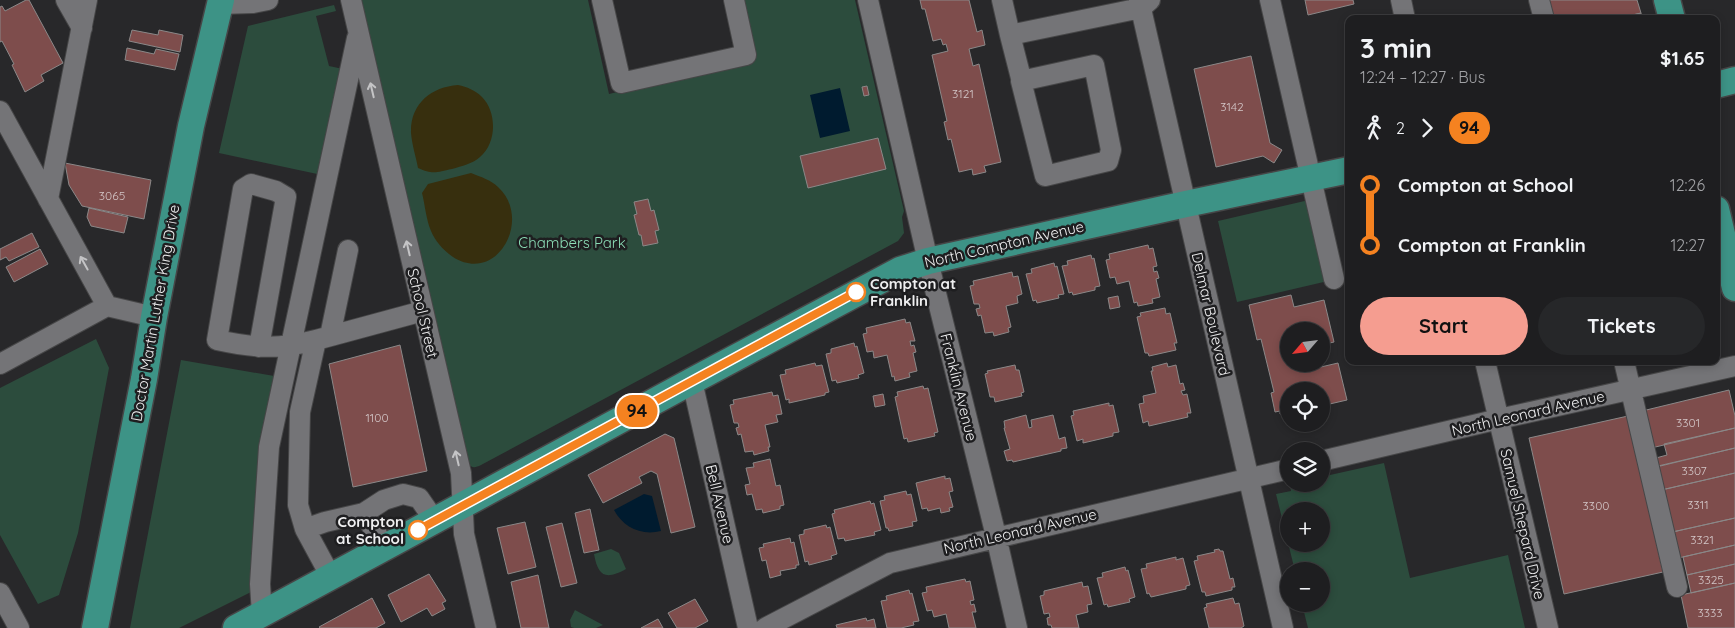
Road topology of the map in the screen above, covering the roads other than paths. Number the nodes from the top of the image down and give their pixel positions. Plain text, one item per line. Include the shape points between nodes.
1 (66, 0) edge
2 (87, 0) edge
3 (268, 0) edge
4 (351, 0) edge
5 (602, 0) edge
6 (734, 0) edge
7 (868, 0) edge
8 (1002, 0) edge
9 (1270, 0) edge
10 (1401, 0) edge
11 (1539, 0) edge
12 (1667, 0) edge
13 (221, 2) edge
14 (1143, 3) edge
15 (1405, 15) edge
16 (1543, 15) edge
17 (1671, 15) edge
18 (82, 28) junction
19 (358, 33) junction
20 (1010, 36) junction
21 (1735, 80) edge
22 (1022, 82) junction
23 (1720, 83) edge
24 (0, 111) edge
25 (1345, 171) edge
26 (1311, 178) junction
27 (48, 199) junction
28 (1186, 204) junction
29 (1720, 226) edge
30 (348, 250) dead end
31 (928, 261) junction
32 (1334, 279) dead end
33 (1735, 288) edge
34 (108, 306) junction
35 (423, 311) junction
36 (154, 316) junction
37 (323, 338) junction
38 (291, 346) junction
39 (259, 347) junction
40 (2, 358) edge
41 (1486, 365) edge
42 (1625, 365) edge
43 (1735, 366) edge
44 (692, 380) junction
45 (1630, 389) junction
46 (1499, 419) junction
47 (1330, 459) edge
48 (1280, 471) edge
49 (1248, 478) junction
50 (462, 506) junction
51 (364, 513) junction
52 (435, 521) junction
53 (305, 529) junction
54 (996, 536) junction
55 (384, 548) junction
56 (331, 577) junction
57 (1677, 587) dead end
58 (0, 593) edge
59 (262, 614) junction
60 (19, 628) edge
61 (94, 628) edge
62 (236, 628) edge
63 (486, 628) edge
64 (748, 628) edge
65 (765, 628) edge
66 (1017, 628) edge
67 (1283, 628) edge
68 (1548, 628) edge

1 - 18 street
2 - 18 street
3 - 13 street
4 - 19 street, School Street
5 - 6 street via 620,84 746,55
7 - 31 street, Franklin Avenue
8 - 20 street
9 - 26 street
10 - 15 street
11 - 16 street
12 - 17 main road
13 - 36 main road, Doctor Martin Luther King Drive via 191,126
14 - 20 street
14 - 28 street, Delmar Boulevard
18 - 27 street
35 -> 19 street, School Street
19 - 38 street
20 - 22 street
21 - 23 main road
22 - 22 street via 1045,176 1108,161 1111,150 1094,66
24 - 27 street
25 - 26 main road, North Compton Avenue
26 - 28 main road, North Compton Avenue
26 - 32 street
34 -> 27 street
28 - 31 main road, North Compton Avenue
28 - 49 street, Delmar Boulevard
29 - 33 main road
30 - 37 street
31 - 44 main road, North Compton Avenue via 887,276
31 - 54 street, Franklin Avenue
34 - 36 street
34 - 40 street
35 - 37 street
50 -> 35 street, School Street via 460,473
36 - 61 main road, Doctor Martin Luther King Drive
37 - 38 street
37 - 53 street via 300,412 298,505
38 - 39 street
38 - 59 street via 269,447 260,584
39 - 39 street via 217,340 243,189 252,184 286,197
41 - 46 street, Samuel Shepard Drive
42 - 45 street
43 - 45 street, North Leonard Avenue
44 - 50 main road, North Compton Avenue
44 - 64 street, Bell Avenue
45 - 46 street, North Leonard Avenue
45 - 57 street
46 - 47 street, North Leonard Avenue
46 - 68 street, Samuel Shepard Drive
48 - 49 street, North Leonard Avenue
49 - 54 street, North Leonard Avenue
49 - 67 street, Delmar Boulevard
50 - 52 main road, North Compton Avenue
50 - 63 street, School Street via 464,534
51 - 52 street via 384,500 402,494 419,498
51 - 53 street
51 - 55 street
52 - 55 main road, North Compton Avenue
53 - 56 street
54 - 65 street, North Leonard Avenue via 890,563
54 - 66 street, Franklin Avenue
55 - 56 main road, North Compton Avenue
56 - 59 main road, North Compton Avenue
58 - 60 street
59 - 62 main road, North Compton Avenue

